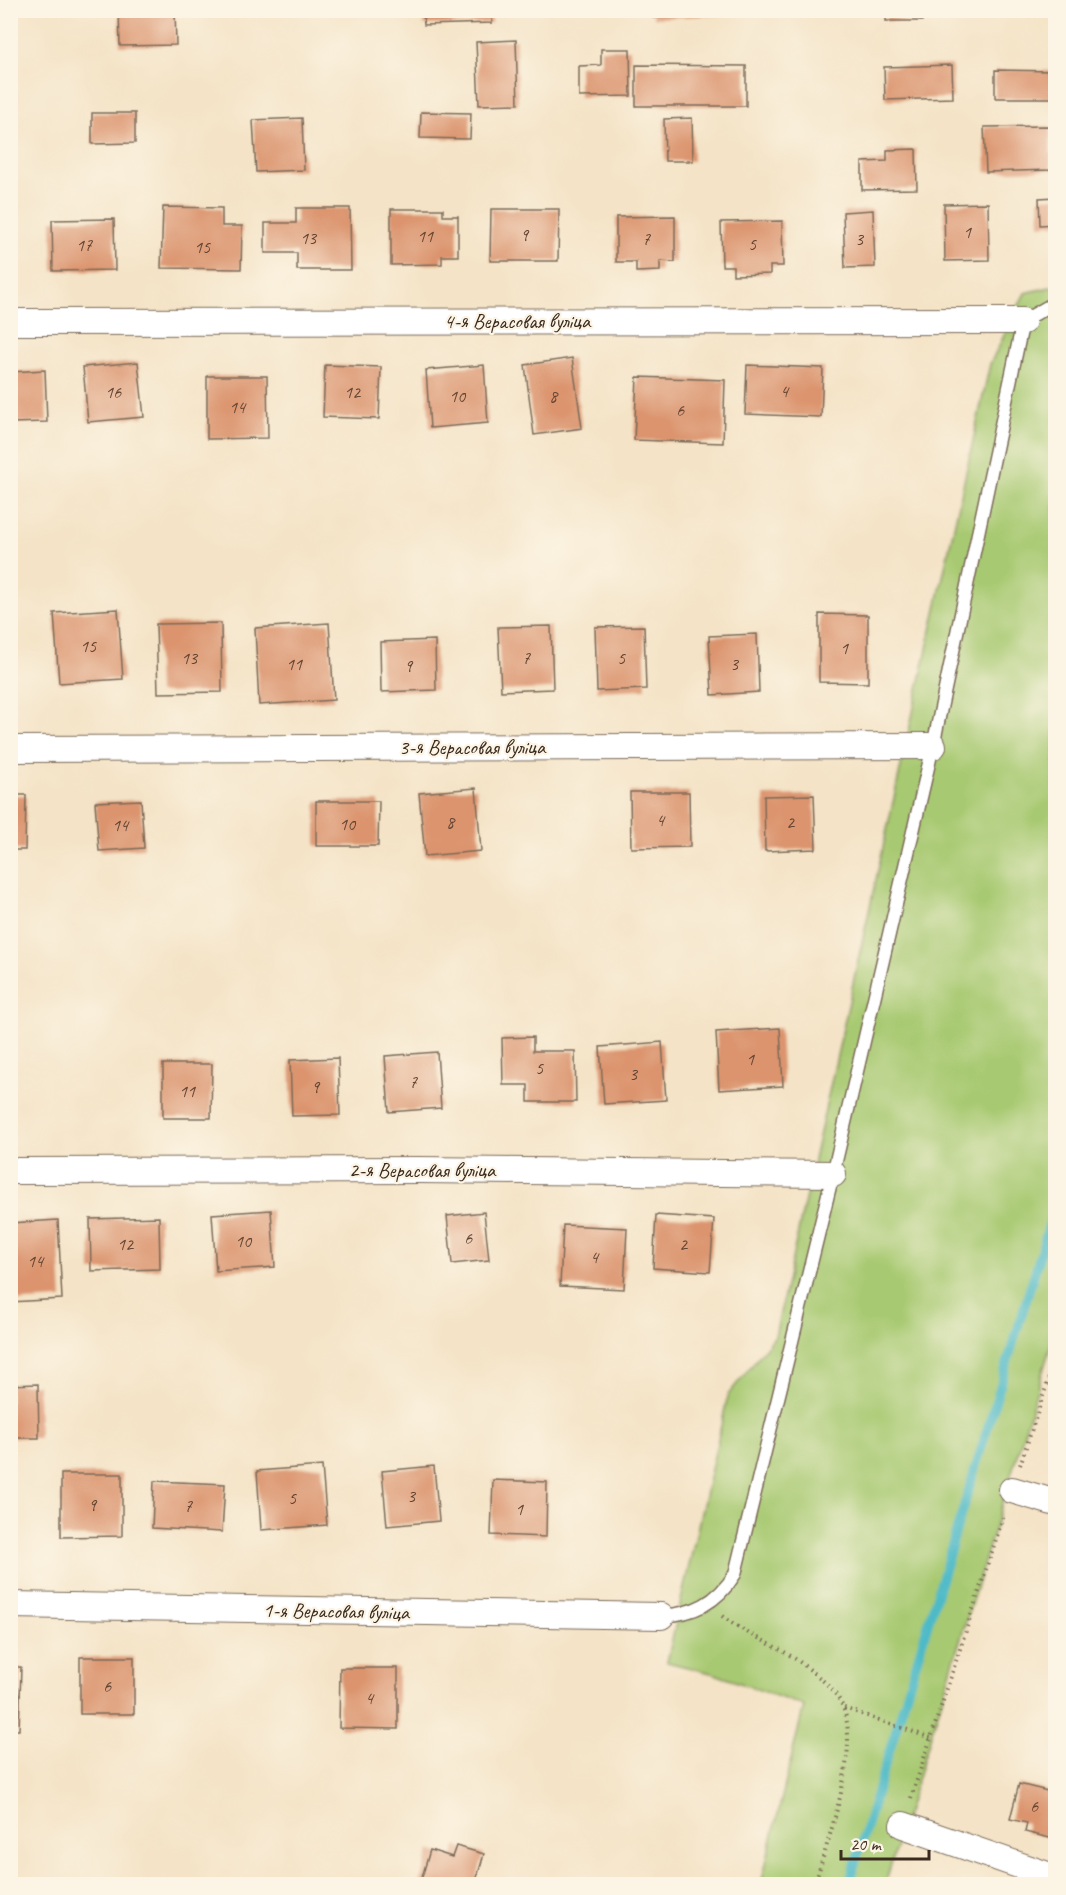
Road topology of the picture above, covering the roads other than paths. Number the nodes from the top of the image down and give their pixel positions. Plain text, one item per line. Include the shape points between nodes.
1 (1056, 302) edge
2 (1023, 321) junction
3 (10, 322) edge
4 (933, 746) junction
5 (10, 749) edge
6 (10, 1172) edge
7 (833, 1174) junction
8 (1012, 1490) road end
9 (1056, 1503) edge
10 (10, 1605) edge
11 (661, 1616) joint
12 (903, 1825) road end
13 (1056, 1878) edge

1 - 2 lane
2 - 3 street, 4-я Верасовая вуліца
2 - 4 lane
4 - 5 street, 3-я Верасовая вуліца
4 - 7 lane
6 - 7 street, 2-я Верасовая вуліца
7 - 11 lane via 735,1574 709,1603 682,1615
8 - 9 street
10 - 11 street, 1-я Верасовая вуліца
12 - 13 street

